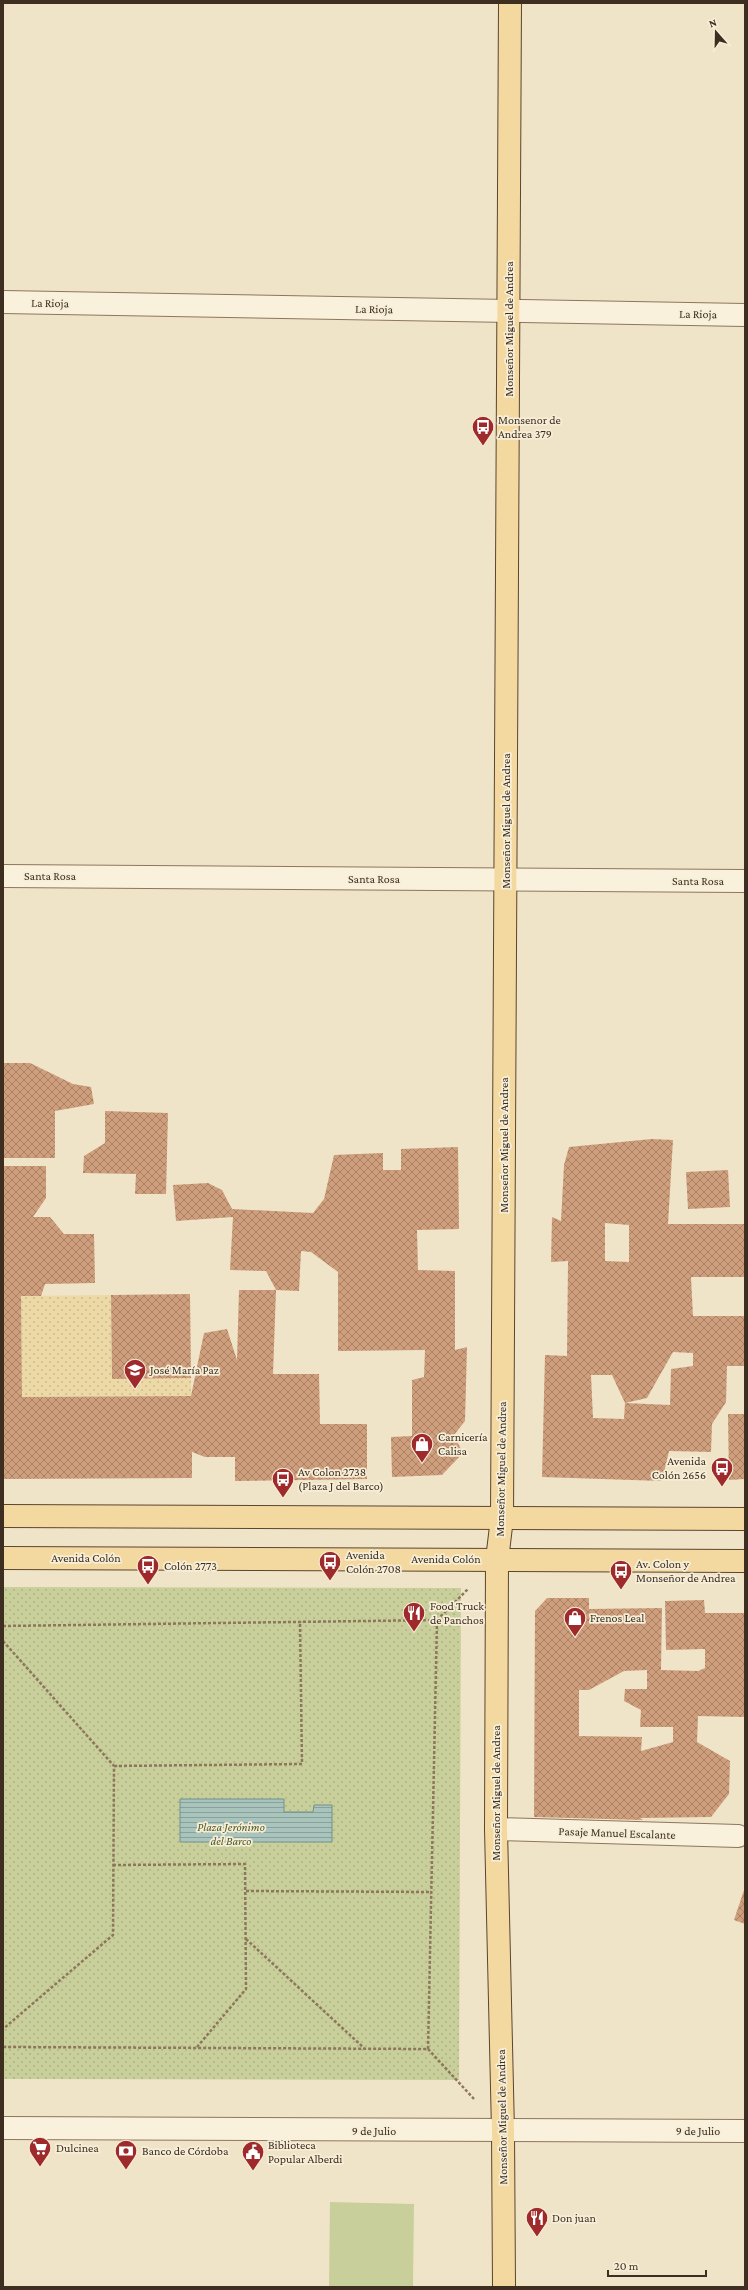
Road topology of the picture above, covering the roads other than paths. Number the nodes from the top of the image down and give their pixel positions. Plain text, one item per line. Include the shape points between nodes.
1 (510, 3) edge
2 (3, 302) edge
3 (509, 312) junction
4 (745, 315) edge
5 (3, 876) edge
6 (506, 880) junction
7 (745, 881) edge
8 (3, 1516) edge
9 (502, 1518) junction
10 (745, 1519) edge
11 (3, 1558) edge
12 (497, 1560) junction
13 (745, 1561) edge
14 (496, 1829) junction
15 (738, 1836) dead end
16 (3, 2128) edge
17 (503, 2131) junction
18 (745, 2131) edge
19 (504, 2287) edge

1 - 3 main road, Monseñor Miguel de Andrea
2 - 3 street, La Rioja
3 - 4 street, La Rioja
3 - 6 main road, Monseñor Miguel de Andrea
5 - 6 street, Santa Rosa
6 - 7 street, Santa Rosa
6 - 9 main road, Monseñor Miguel de Andrea
8 - 9 main road
9 - 10 main road
9 - 12 main road, Monseñor Miguel de Andrea
11 - 12 main road, Avenida Colón
12 - 13 main road, Avenida Colón
12 - 14 main road, Monseñor Miguel de Andrea
14 - 15 street, Pasaje Manuel Escalante
14 - 17 main road, Monseñor Miguel de Andrea
16 - 17 street, 9 de Julio
17 - 18 street, 9 de Julio
17 - 19 main road, Monseñor Miguel de Andrea

